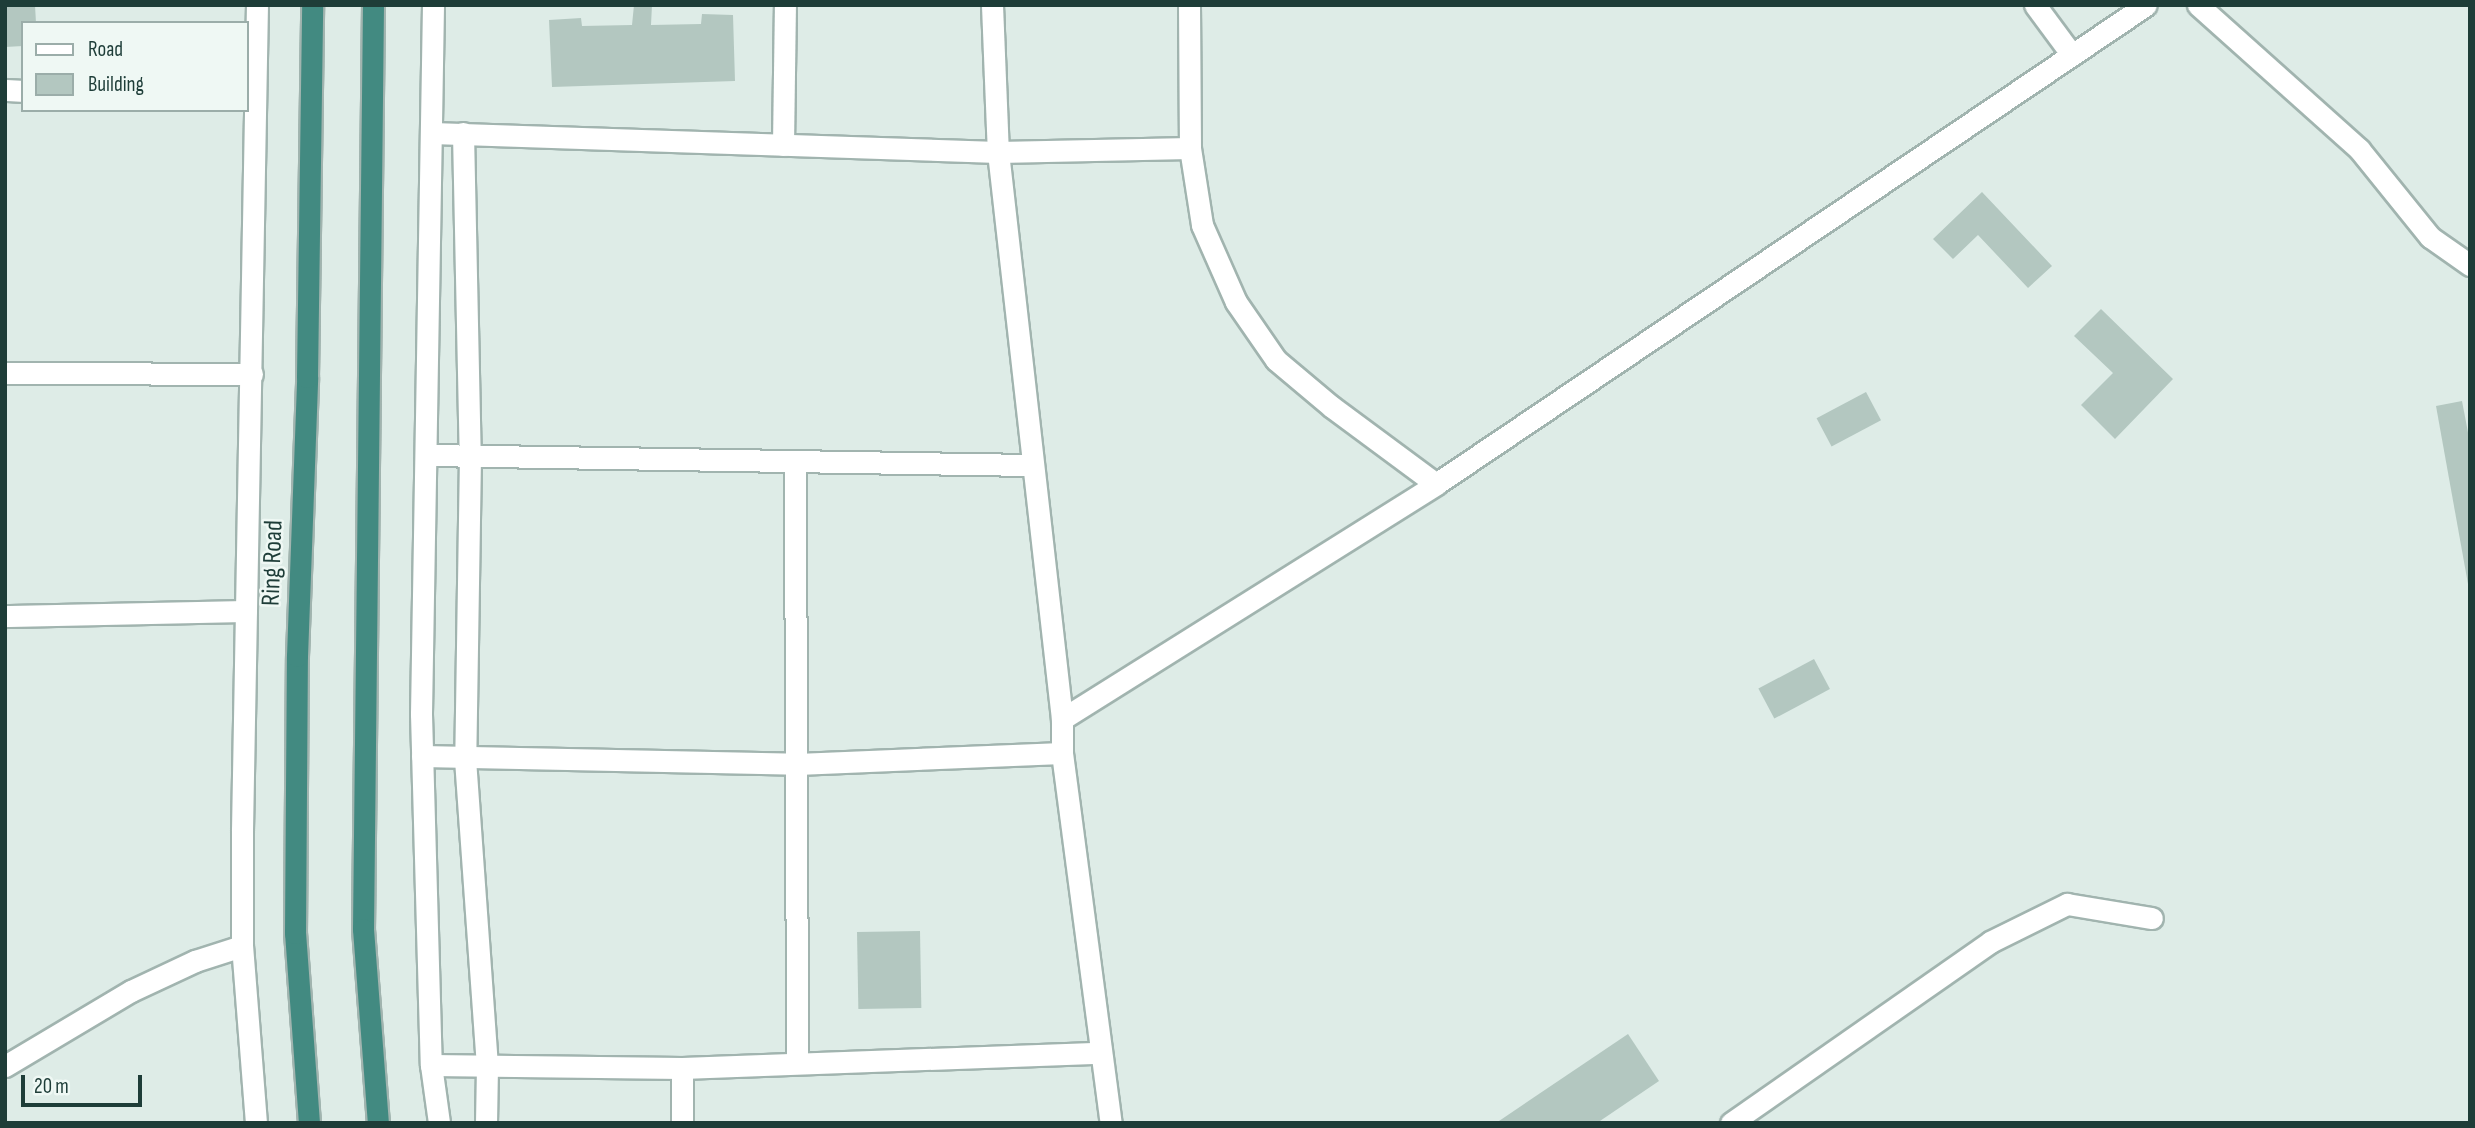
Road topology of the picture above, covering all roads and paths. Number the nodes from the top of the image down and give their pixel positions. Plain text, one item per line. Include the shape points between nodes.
1 (257, 5) edge
2 (313, 5) edge
3 (373, 5) edge
4 (433, 5) edge
5 (785, 5) edge
6 (992, 5) edge
7 (1189, 5) edge
8 (2035, 5) edge
9 (2146, 5) edge
10 (2198, 5) edge
11 (2072, 55) junction
12 (252, 102) edge
13 (432, 133) junction
14 (463, 134) junction
15 (783, 145) junction
16 (1190, 148) junction
17 (998, 152) junction
18 (2470, 265) edge
19 (5, 373) edge
20 (252, 374) junction
21 (427, 455) junction
22 (470, 456) junction
23 (794, 463) junction
24 (1032, 465) junction
25 (1436, 484) junction
26 (246, 611) junction
27 (5, 616) edge
28 (1062, 719) junction
29 (1062, 754) junction
30 (422, 756) junction
31 (465, 760) junction
32 (797, 764) junction
33 (2152, 918) dead end
34 (242, 946) junction
35 (1100, 1053) junction
36 (797, 1063) junction
37 (431, 1065) junction
38 (5, 1066) edge
39 (487, 1066) junction
40 (682, 1068) junction
41 (256, 1123) edge
42 (309, 1123) edge
43 (377, 1123) edge
44 (439, 1123) edge
45 (486, 1123) edge
46 (682, 1123) edge
47 (1111, 1123) edge
48 (1731, 1123) edge

1 - 12 street
2 - 42 highway, Ring Road via 295,919
3 - 43 highway via 363,929
4 - 13 street
5 - 15 street
6 - 17 street
7 - 16 street
8 - 11 street
9 - 11 street
10 - 18 street via 2359,149 2430,237
11 - 25 street
12 - 20 street
13 - 14 street
13 - 21 street
14 - 15 street
14 - 22 street
15 - 17 street
16 - 17 street
16 - 25 street via 1202,225 1236,302 1276,360
17 - 24 street
19 - 20 street
20 - 26 street
21 - 22 street
21 - 30 street
22 - 23 street
22 - 31 street
23 - 24 street
23 - 32 street
24 - 28 street
25 - 28 street
26 - 27 street
26 - 34 street
28 - 29 street
29 - 32 street
29 - 35 street
30 - 31 street
30 - 37 street
31 - 32 street
31 - 39 street
32 - 36 street
33 - 48 street via 2067,904 1990,942
34 - 38 street via 195,961 131,991
34 - 41 street
35 - 36 street
35 - 47 street
36 - 40 street
37 - 39 street
37 - 44 street
39 - 40 street
39 - 45 street
40 - 46 street

